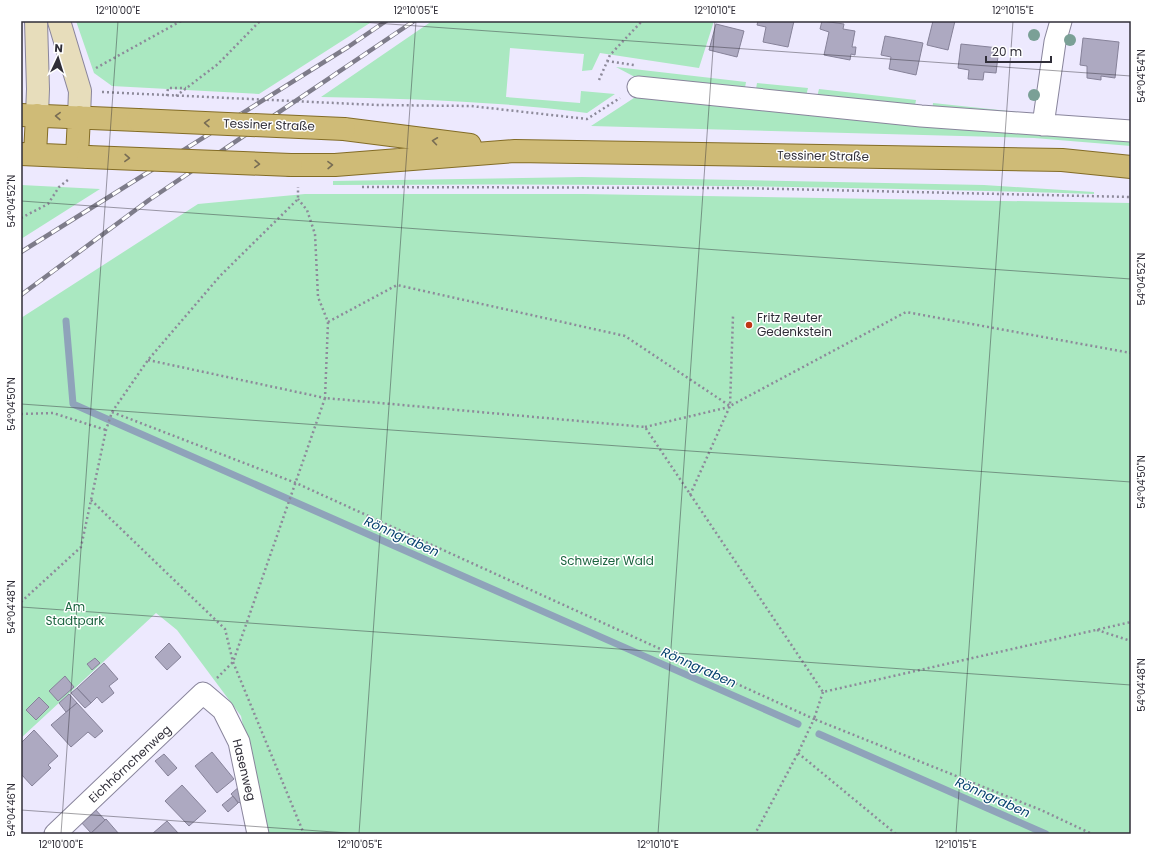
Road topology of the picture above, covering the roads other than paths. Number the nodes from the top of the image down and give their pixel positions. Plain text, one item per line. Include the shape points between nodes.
1 (36, 21) edge
2 (59, 21) edge
3 (1061, 21) edge
4 (638, 87) road end
5 (29, 115) edge
6 (79, 117) junction
7 (1043, 125) junction
8 (1131, 131) edge
9 (515, 151) junction
10 (28, 154) edge
11 (82, 156) junction
12 (1131, 167) edge
13 (203, 693) joint
14 (55, 834) edge
15 (258, 834) edge

1 - 5 main road via 38,89
2 - 6 main road via 80,91
3 - 7 street via 1055,42
4 - 7 street via 922,116
6 -> 5 main road, Tessiner Straße
5 - 10 main road
9 -> 6 main road, Tessiner Straße, bridge via 344,129
6 - 11 main road
7 - 8 street
11 -> 9 main road, Tessiner Straße, bridge via 335,165
9 - 12 main road, Tessiner Straße via 1062,160
10 - 11 main road, Tessiner Straße
13 - 14 street, Eichhörnchenweg
13 - 15 street, Hasenweg via 223,710 239,742

